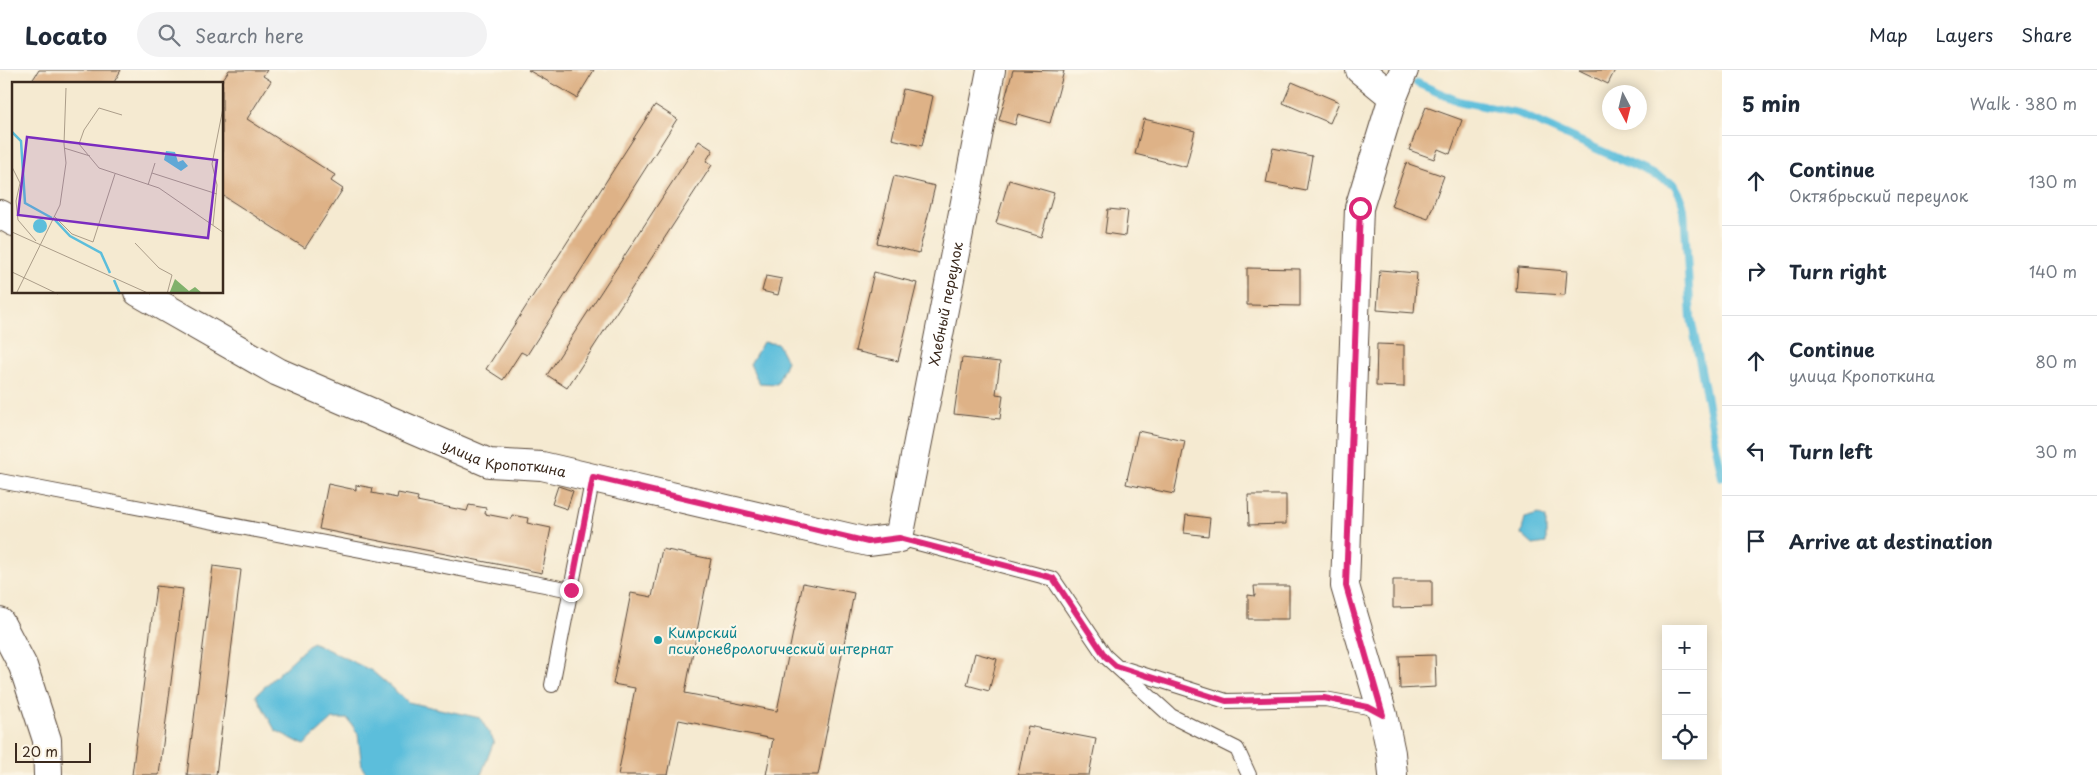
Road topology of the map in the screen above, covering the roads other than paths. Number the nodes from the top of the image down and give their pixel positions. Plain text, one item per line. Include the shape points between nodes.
1 (991, 70) edge
2 (1360, 70) edge
3 (1404, 70) edge
4 (1393, 97) junction
5 (0, 214) edge
6 (12, 221) edge
7 (142, 294) edge
8 (593, 477) junction
9 (0, 481) edge
10 (899, 538) junction
11 (571, 590) junction
12 (0, 622) edge
13 (1116, 666) junction
14 (552, 685) dead end
15 (1383, 715) junction
16 (48, 775) edge
17 (1249, 775) edge
18 (1393, 775) edge

1 - 10 street, Хлебный переулок
2 - 4 street
3 - 4 street
4 - 15 street via 1360,208 1346,586
5 - 6 street
7 - 8 street, улица Кропоткина via 278,372 489,463 542,466
8 - 10 street, улица Кропоткина via 868,542
8 - 11 lane
9 - 11 lane
10 - 13 lane via 1053,578 1105,656
11 - 14 lane
12 - 16 street via 23,666 47,740
13 - 15 lane via 1226,701 1324,698 1368,707
13 - 17 lane via 1171,716 1236,749
15 - 18 street

